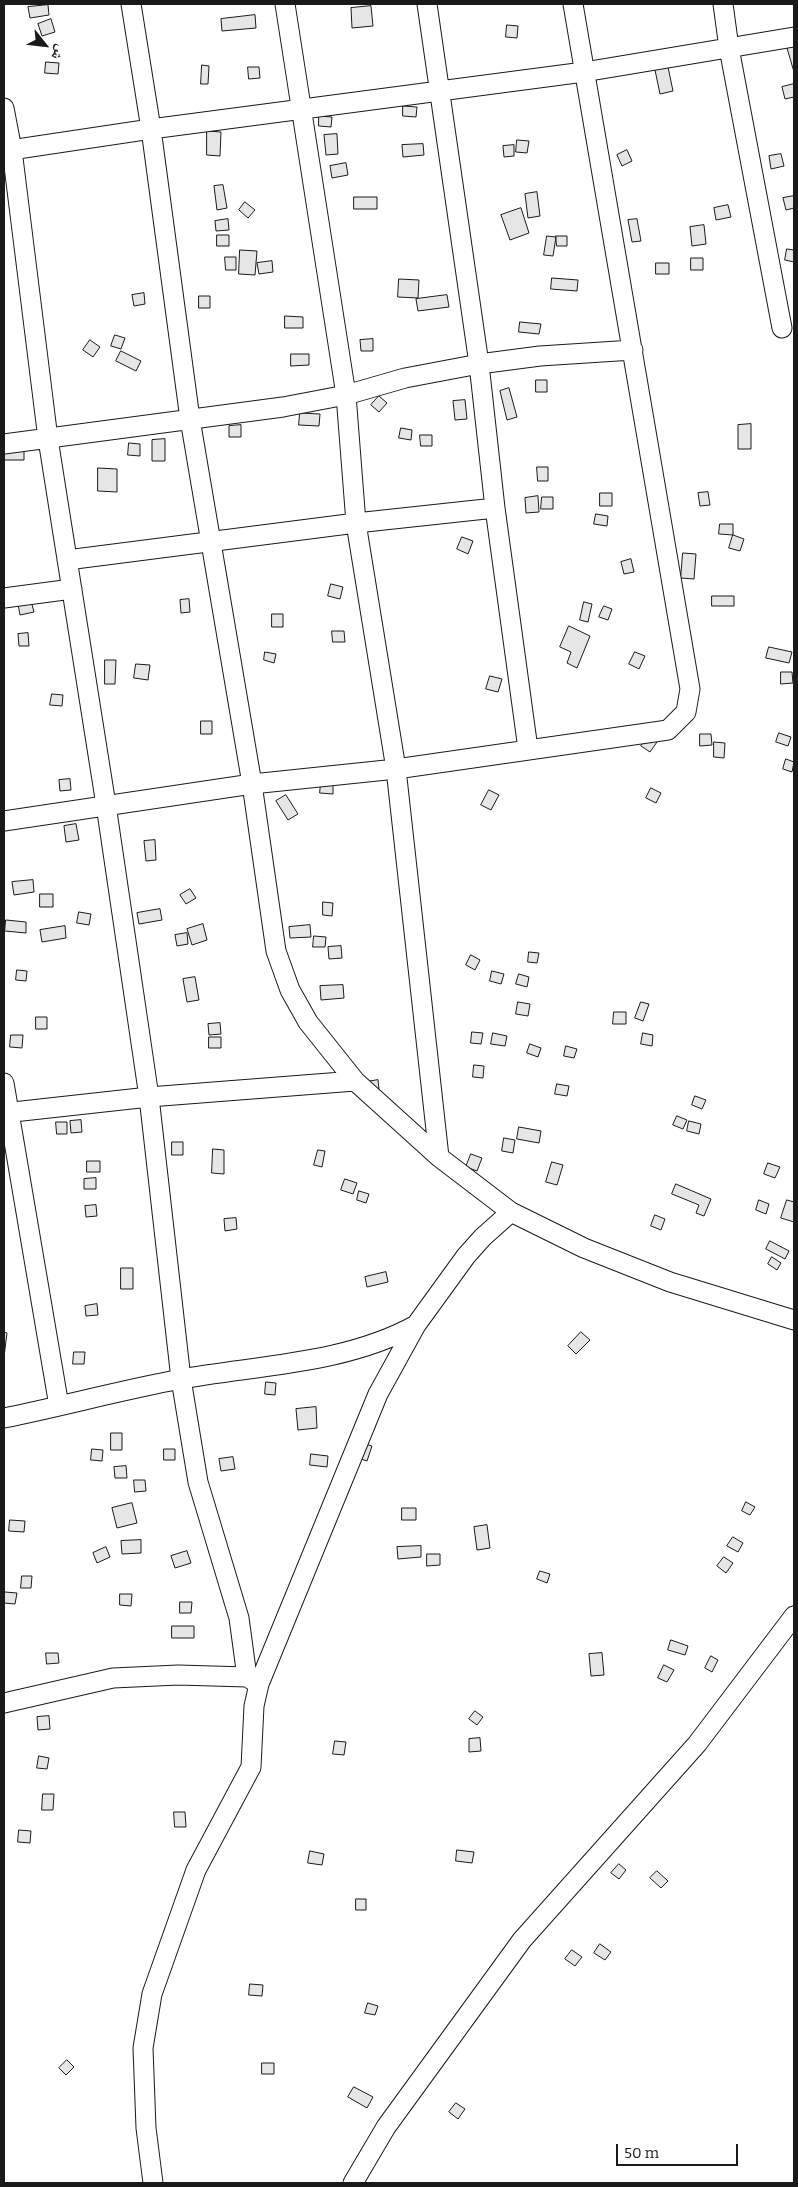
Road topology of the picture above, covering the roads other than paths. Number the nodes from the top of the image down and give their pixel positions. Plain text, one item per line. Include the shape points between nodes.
1 (131, 4) edge
2 (285, 4) edge
3 (427, 4) edge
4 (573, 4) edge
5 (723, 4) edge
6 (794, 37) edge
7 (729, 48) junction
8 (584, 72) junction
9 (439, 92) junction
10 (4, 108) edge
11 (301, 110) junction
12 (151, 128) junction
13 (8, 150) edge
14 (782, 328) dead end
15 (633, 350) junction
16 (480, 364) junction
17 (346, 394) junction
18 (190, 419) junction
19 (48, 439) junction
20 (4, 444) edge
21 (496, 508) junction
22 (356, 522) junction
23 (211, 542) junction
24 (68, 560) junction
25 (72, 589) junction
26 (4, 598) edge
27 (528, 749) junction
28 (396, 769) junction
29 (252, 784) junction
30 (106, 805) junction
31 (4, 821) edge
32 (355, 1081) junction
33 (4, 1083) edge
34 (150, 1098) junction
35 (6, 1112) edge
36 (439, 1157) junction
37 (511, 1212) junction
38 (794, 1320) edge
39 (416, 1325) junction
40 (180, 1380) junction
41 (59, 1406) junction
42 (4, 1418) edge
43 (794, 1616) edge
44 (253, 1680) junction
45 (4, 1703) edge
46 (154, 2183) edge
47 (353, 2183) edge

1 - 12 street
2 - 11 street
3 - 9 street
4 - 8 street
5 - 7 street
6 - 7 street
7 - 8 street
7 - 14 street
8 - 9 street
8 - 15 street
9 - 11 street
9 - 16 street
10 - 13 street
11 - 12 street
11 - 17 street
12 - 13 street
12 - 18 street
13 - 19 street
15 - 16 street
15 - 27 street via 690,690 686,712 668,730
16 - 17 street via 405,378
16 - 21 street
17 - 18 street via 283,407
17 - 22 street
18 - 19 street
18 - 23 street
19 - 20 street
19 - 24 street
21 - 22 street
21 - 27 street
22 - 23 street
22 - 28 street
23 - 24 street
23 - 29 street
24 - 25 street
25 - 26 street
25 - 30 street
27 - 28 street
28 - 29 street
28 - 36 street
29 - 30 street
29 - 32 street via 276,951 281,966 308,1022
30 - 31 street
30 - 34 street
32 - 34 street
32 - 36 street
33 - 35 street
34 - 35 street
34 - 40 street
35 - 41 street
36 - 37 street
37 - 38 street via 584,1248 670,1282
37 - 39 street via 466,1256
39 - 40 street via 392,1338 335,1354
39 - 44 street via 378,1394
40 - 41 street
40 - 44 street via 198,1482 239,1618
41 - 42 street
43 - 47 street via 697,1744 522,1940 386,2127
44 - 45 street via 178,1675 113,1678
44 - 46 street via 251,1767 196,1870 152,1994 143,2048 146,2128

